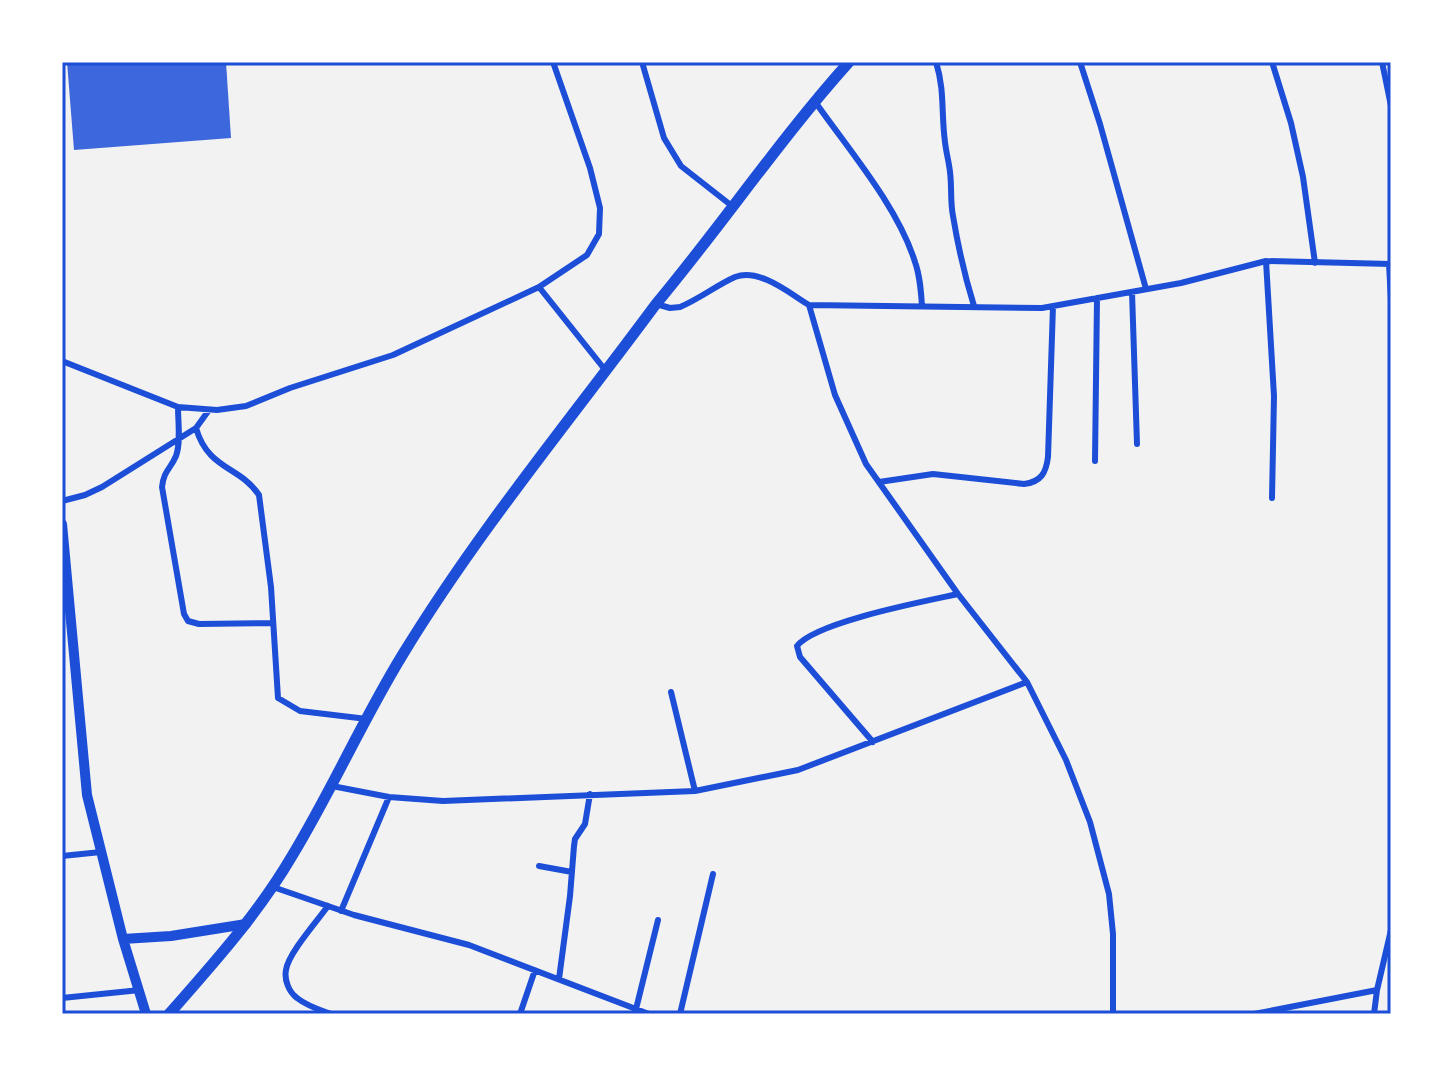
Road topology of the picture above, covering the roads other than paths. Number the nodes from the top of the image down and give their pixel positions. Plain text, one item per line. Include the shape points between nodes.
1 (553, 62) edge
2 (642, 62) edge
3 (849, 62) edge
4 (936, 62) edge
5 (1080, 62) edge
6 (1272, 62) edge
7 (1382, 62) edge
8 (815, 102) junction
9 (1391, 106) edge
10 (733, 207) junction
11 (1266, 261) junction
12 (1315, 263) junction
13 (1390, 264) edge
14 (539, 287) junction
15 (1146, 289) junction
16 (1132, 292) junction
17 (1097, 298) junction
18 (1391, 300) edge
19 (656, 304) junction
20 (809, 305) junction
21 (922, 306) junction
22 (974, 306) junction
23 (1053, 306) junction
24 (62, 361) edge
25 (606, 371) junction
26 (178, 407) junction
27 (209, 410) junction
28 (196, 428) junction
29 (178, 440) junction
30 (1137, 444) dead end
31 (1095, 461) dead end
32 (879, 482) junction
33 (1272, 498) dead end
34 (62, 501) edge
35 (62, 524) edge
36 (958, 594) junction
37 (273, 623) junction
38 (1027, 682) junction
39 (671, 692) dead end
40 (367, 719) junction
41 (873, 742) junction
42 (332, 786) junction
43 (695, 791) junction
44 (590, 794) junction
45 (389, 797) junction
46 (101, 852) junction
47 (62, 856) edge
48 (539, 866) dead end
49 (572, 872) junction
50 (713, 874) dead end
51 (273, 887) junction
52 (328, 906) junction
53 (341, 911) junction
54 (658, 920) dead end
55 (246, 924) junction
56 (1391, 932) edge
57 (123, 939) junction
58 (535, 970) junction
59 (559, 979) junction
60 (140, 990) junction
61 (1377, 990) junction
62 (62, 998) edge
63 (636, 1009) junction
64 (146, 1014) edge
65 (169, 1014) edge
66 (331, 1014) edge
67 (520, 1014) edge
68 (649, 1014) edge
69 (680, 1014) edge
70 (1113, 1014) edge
71 (1254, 1014) edge
72 (1374, 1014) edge

1 - 14 street via 590,168 600,208 599,234 587,255
2 - 10 street via 664,138 681,166
3 - 8 highway
4 - 22 street via 952,214
5 - 15 street
6 - 12 street via 1303,177
7 - 9 street
8 - 10 highway
8 - 21 street via 904,236 915,261
10 - 19 highway
11 - 12 street
11 - 15 street
11 - 33 street via 1274,396
12 - 13 street
13 - 18 street
14 - 25 street
14 - 27 street via 393,355 246,406
15 - 16 street
16 - 17 street
16 - 30 street
17 - 23 street
17 - 31 street
19 - 20 street via 680,307 737,276 756,276
19 - 25 highway
20 - 21 street
20 - 32 street via 835,395
21 - 22 street
22 - 23 street
23 - 32 street via 1048,457 1041,477 1024,484 933,474
24 - 26 street
25 - 40 highway via 458,570
26 - 27 street
26 - 29 street
27 - 28 street
28 - 29 street
28 - 37 street via 200,444 259,495
29 - 34 street via 102,487
29 - 37 street via 162,487 184,614 199,624
32 - 36 street
35 - 46 main road via 87,795
36 - 38 street
36 - 41 street via 864,616 807,636 797,646 800,657
37 - 40 street via 278,698 300,711
38 - 41 street
38 - 70 street via 1066,760 1101,861 1113,934
39 - 43 street
40 - 42 highway
41 - 43 street via 798,770
42 - 45 street
42 - 51 highway
43 - 44 street
44 - 45 street via 443,801
44 - 49 street via 585,824 575,839
45 - 53 street
46 - 47 street
46 - 57 main road
48 - 49 street
49 - 59 street
50 - 69 street
51 - 52 street
51 - 55 highway
52 - 53 street
52 - 66 street via 285,972 295,997
53 - 58 street via 469,945
54 - 63 street
55 - 57 main road
55 - 65 highway
56 - 61 street
57 - 60 main road
58 - 59 street
58 - 67 street
59 - 63 street
60 - 62 street
60 - 64 main road
61 - 71 street
61 - 72 street
63 - 68 street

